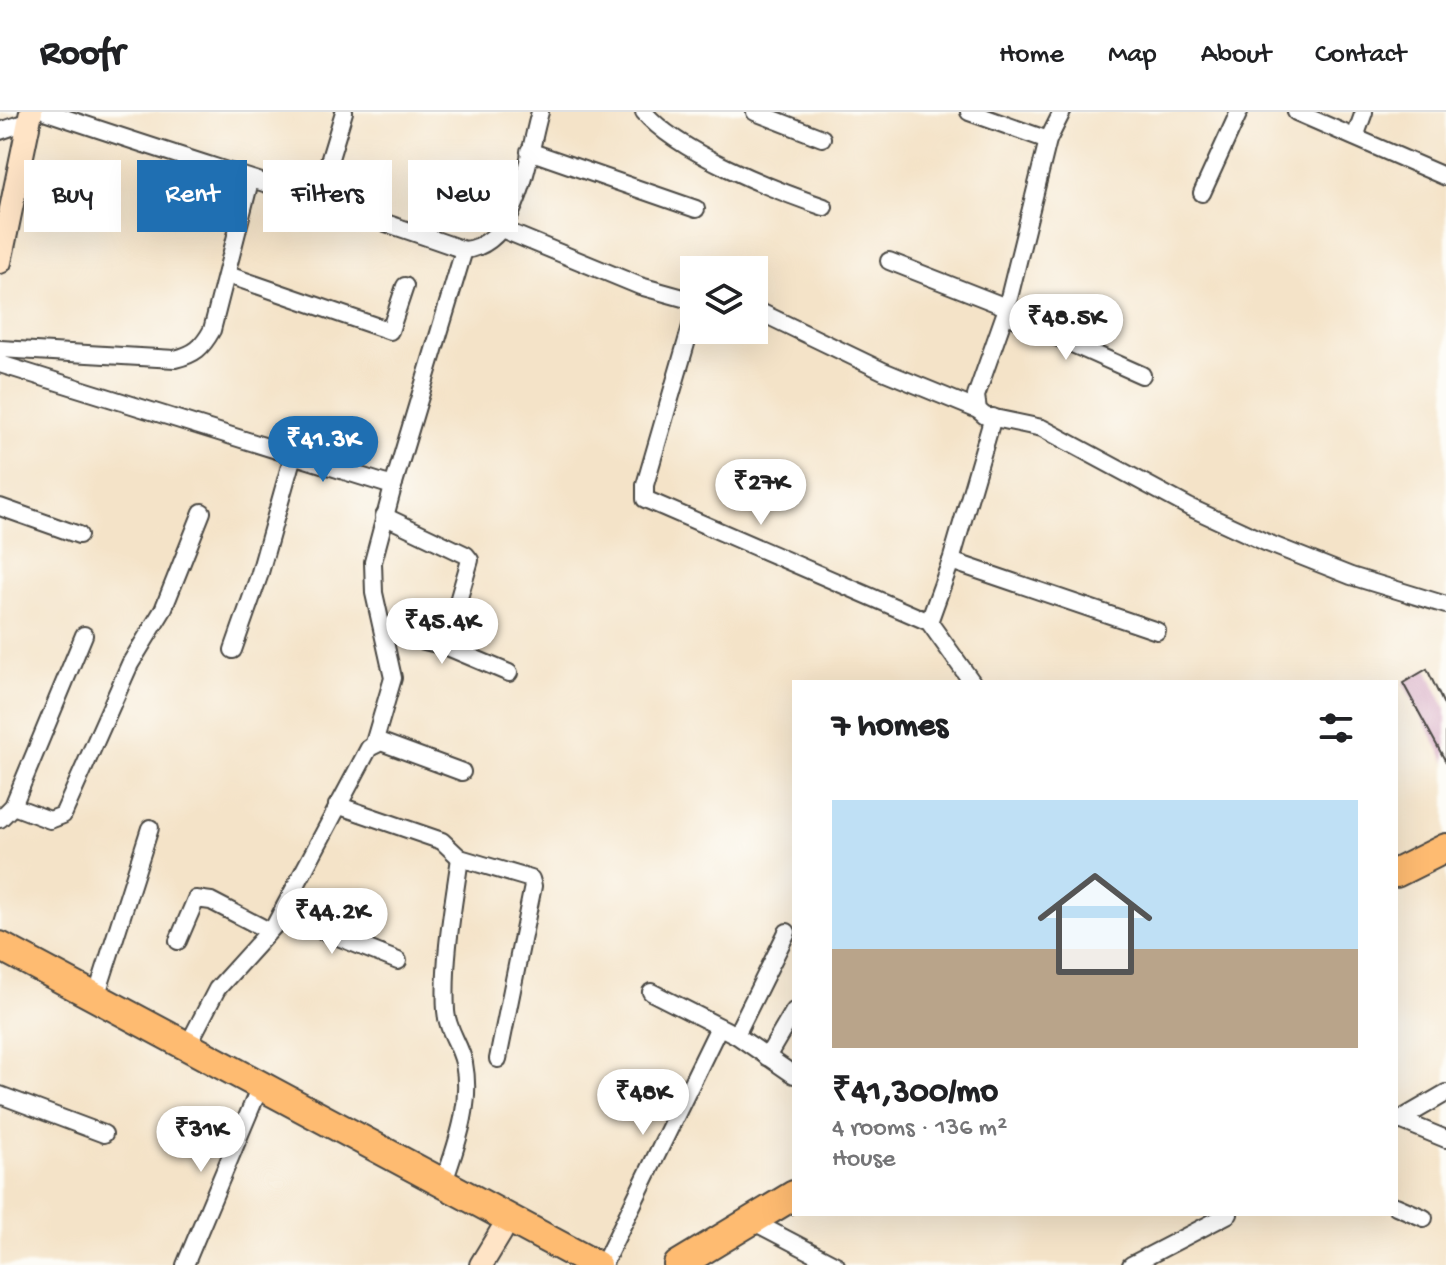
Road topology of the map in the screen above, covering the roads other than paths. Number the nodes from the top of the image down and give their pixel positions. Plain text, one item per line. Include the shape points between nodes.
1 (344, 112) edge
2 (540, 112) edge
3 (644, 112) edge
4 (755, 112) edge
5 (969, 112) edge
6 (1061, 112) edge
7 (1239, 112) edge
8 (1296, 112) edge
9 (1364, 112) edge
10 (36, 115) edge
11 (0, 131) edge
12 (1355, 137) junction
13 (822, 138) dead end
14 (1048, 140) junction
15 (529, 151) junction
16 (329, 160) edge
17 (1446, 177) edge
18 (250, 181) junction
19 (263, 184) edge
20 (518, 186) edge
21 (1202, 193) dead end
22 (824, 207) dead end
23 (696, 209) dead end
24 (392, 224) edge
25 (502, 232) edge
26 (509, 232) edge
27 (464, 250) junction
28 (889, 261) dead end
29 (0, 262) edge
30 (228, 275) junction
31 (405, 286) dead end
32 (680, 297) edge
33 (1006, 310) junction
34 (768, 316) edge
35 (686, 344) edge
36 (0, 349) edge
37 (0, 364) edge
38 (1142, 375) dead end
39 (985, 413) junction
40 (294, 452) junction
41 (394, 483) junction
42 (0, 507) edge
43 (202, 512) dead end
44 (384, 516) junction
45 (79, 535) dead end
46 (951, 561) junction
47 (1446, 605) edge
48 (929, 622) junction
49 (383, 631) junction
50 (1157, 631) dead end
51 (84, 635) dead end
52 (445, 646) junction
53 (233, 650) dead end
54 (509, 673) dead end
55 (971, 680) edge
56 (374, 743) junction
57 (462, 772) dead end
58 (337, 805) junction
59 (13, 806) junction
60 (0, 819) edge
61 (150, 828) dead end
62 (1442, 856) edge
63 (460, 858) junction
64 (1398, 872) edge
65 (281, 914) junction
66 (269, 931) junction
67 (787, 932) dead end
68 (178, 941) dead end
69 (0, 946) edge
70 (398, 961) dead end
71 (0, 964) edge
72 (651, 992) dead end
73 (96, 997) junction
74 (792, 1014) edge
75 (719, 1027) junction
76 (736, 1035) junction
77 (188, 1045) junction
78 (767, 1057) junction
79 (498, 1059) dead end
80 (792, 1074) edge
81 (258, 1091) junction
82 (1446, 1093) edge
83 (0, 1095) edge
84 (1398, 1121) edge
85 (104, 1134) dead end
86 (1446, 1139) edge
87 (444, 1182) junction
88 (792, 1196) edge
89 (1398, 1207) edge
90 (1225, 1216) edge
91 (1424, 1218) dead end
92 (750, 1220) junction
93 (501, 1232) junction
94 (185, 1265) edge
95 (481, 1265) edge
96 (562, 1265) edge
97 (596, 1265) edge
98 (603, 1265) edge
99 (678, 1265) edge
100 (836, 1265) edge
101 (1131, 1265) edge

1 - 16 street
2 - 15 street
3 - 22 street via 678,140 777,191
4 - 13 street
5 - 14 street
6 - 14 street
7 - 21 street
8 - 12 street
9 - 12 street
10 - 11 street
10 - 18 street
10 - 29 main road
12 - 17 street
14 - 33 street
15 - 20 street
15 - 23 street
18 - 19 street
18 - 30 street
24 - 27 street
25 - 27 street via 488,245
26 - 32 street
27 - 41 street
28 - 33 street
30 - 31 street via 390,331
30 - 36 street via 212,330 192,355 175,359
33 - 38 street
33 - 39 street via 976,396
34 - 39 street
35 - 48 street via 645,499
37 - 40 street
39 - 46 street
39 - 47 street via 1042,428 1265,542
40 - 41 street
40 - 53 street
41 - 44 street
42 - 45 street
43 - 59 street via 163,610 130,664 63,815 50,820
44 - 49 street via 373,579
44 - 52 street via 470,560
46 - 48 street
46 - 50 street
48 - 55 street
49 - 52 street
49 - 56 street via 393,678
51 - 59 street
52 - 54 street
56 - 57 street
56 - 58 street
58 - 63 street via 442,841
58 - 65 street
59 - 60 street
61 - 73 street
62 - 64 highway
63 - 79 street via 525,875 533,886
63 - 87 street via 446,1008 464,1062 467,1106
65 - 66 street
65 - 70 street
66 - 68 street via 211,901 196,899
66 - 77 street via 217,989
67 - 76 street
69 - 73 highway
71 - 81 highway
72 - 75 street
73 - 77 highway
74 - 78 street
75 - 76 street
75 - 98 street
76 - 78 street
77 - 81 highway
78 - 80 street
81 - 87 highway
81 - 93 highway
81 - 94 street
82 - 84 street
83 - 85 street
84 - 86 street
87 - 97 highway
88 - 92 highway
89 - 91 street
90 - 101 street
92 - 99 highway
92 - 100 street
93 - 95 main road
93 - 96 highway

